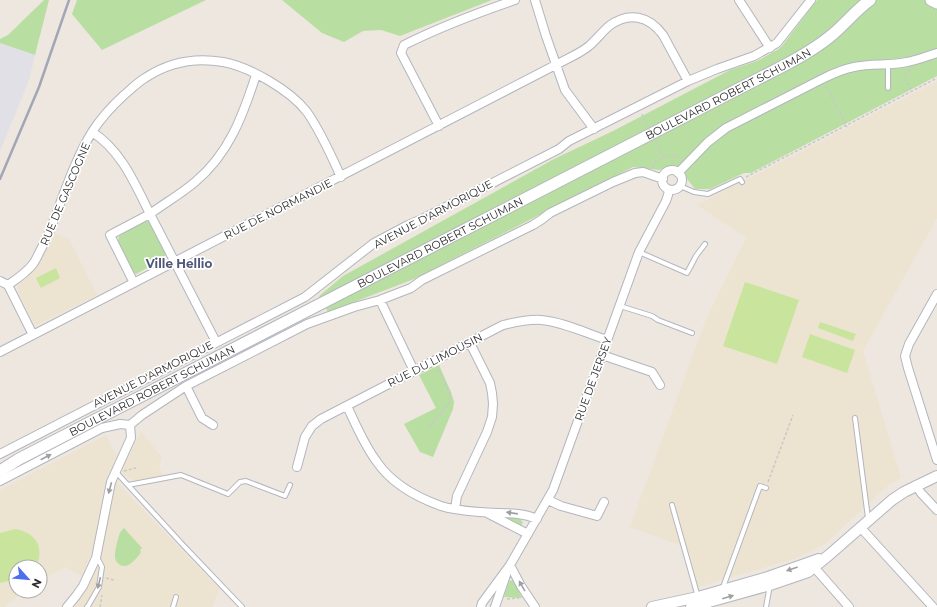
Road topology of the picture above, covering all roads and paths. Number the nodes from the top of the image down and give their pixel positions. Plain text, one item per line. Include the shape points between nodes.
1 (515, 0) edge
2 (534, 0) edge
3 (739, 0) edge
4 (811, 0) edge
5 (870, 0) edge
6 (931, 0) edge
7 (937, 3) edge
8 (770, 48) junction
9 (937, 52) edge
10 (888, 64) junction
11 (556, 65) junction
12 (909, 69) dead end
13 (256, 75) junction
14 (937, 78) edge
15 (822, 79) junction
16 (688, 81) junction
17 (888, 88) dead end
18 (912, 91) junction
19 (641, 112) dead end
20 (439, 126) junction
21 (846, 126) junction
22 (594, 129) junction
23 (92, 132) junction
24 (664, 157) junction
25 (682, 160) dead end
26 (653, 168) dead end
27 (678, 173) junction
28 (341, 176) junction
29 (663, 179) junction
30 (741, 181) joint
31 (680, 186) junction
32 (669, 190) junction
33 (708, 194) junction
34 (711, 198) dead end
35 (150, 214) junction
36 (705, 244) dead end
37 (639, 252) junction
38 (175, 262) junction
39 (0, 281) edge
40 (134, 283) junction
41 (8, 285) junction
42 (937, 294) edge
43 (380, 300) junction
44 (620, 306) junction
45 (692, 333) dead end
46 (33, 335) junction
47 (607, 340) junction
48 (216, 342) junction
49 (470, 342) junction
50 (0, 352) edge
51 (602, 355) junction
52 (434, 361) junction
53 (414, 371) junction
54 (660, 385) dead end
55 (186, 386) junction
56 (347, 406) junction
57 (855, 418) dead end
58 (130, 425) junction
59 (213, 425) dead end
60 (429, 426) dead end
61 (1, 451) edge
62 (937, 460) edge
63 (297, 467) dead end
64 (136, 468) dead end
65 (0, 471) edge
66 (116, 471) junction
67 (937, 476) edge
68 (0, 481) edge
69 (128, 485) junction
70 (290, 485) dead end
71 (916, 485) junction
72 (766, 488) dead end
73 (548, 500) junction
74 (604, 502) dead end
75 (672, 505) dead end
76 (456, 509) junction
77 (937, 510) edge
78 (486, 513) junction
79 (537, 519) junction
80 (864, 524) junction
81 (528, 534) junction
82 (95, 555) junction
83 (829, 555) junction
84 (510, 565) junction
85 (814, 567) junction
86 (104, 578) dead end
87 (114, 580) dead end
88 (769, 581) junction
89 (722, 590) junction
90 (176, 597) dead end
91 (696, 603) edge
92 (67, 607) edge
93 (88, 607) edge
94 (173, 607) edge
95 (242, 607) edge
96 (481, 607) edge
97 (495, 607) edge
98 (535, 607) edge
99 (652, 607) edge
100 (766, 607) edge
101 (849, 607) edge
102 (933, 607) edge

1 - 20 street via 452,23 404,45 401,53
2 - 11 street
3 - 8 street
4 - 8 street via 777,44
5 - 65 main road, BOULEVARD ROBERT SCHUMAN via 819,45 792,62
6 - 7 main road
8 - 16 street, AVENUE D'ARMORIQUE
9 - 10 street via 924,58
10 - 15 street via 853,67
10 - 17 lane
11 - 16 street, RUE DE NORMANDIE via 588,47 615,22 633,17 643,19 658,28
11 - 20 street, RUE DE NORMANDIE
11 - 22 street via 564,90
12 - 18 path via 904,80
13 - 23 street, RUE DE GASCOGNE via 218,61 174,63 138,82 114,104
13 - 28 street, RUE DE GASCOGNE via 291,96 306,112 320,133
13 - 35 street via 239,123 212,166 181,194
14 - 18 path
15 - 21 path
15 - 27 street via 726,128 708,142
16 - 22 street, AVENUE D'ARMORIQUE
18 - 21 path
19 - 24 path, bridge
20 - 28 street, RUE DE NORMANDIE
21 - 30 path
22 - 48 street, AVENUE D'ARMORIQUE via 374,243 305,296
23 - 35 street via 115,152 129,171
23 - 41 street, RUE DE GASCOGNE via 34,263
24 - 25 path via 676,156
24 - 26 path via 656,161
27 - 29 street via 669,172
27 - 31 street via 682,181
28 - 38 street, RUE DE NORMANDIE
29 - 32 street via 664,186
29 - 43 street via 643,172 613,182 411,288
30 - 33 lane
31 - 32 street via 675,190
31 - 33 lane
32 - 37 street, RUE DE JERSEY via 666,201
33 - 34 lane
35 - 38 street
35 - 40 street via 110,235
36 - 37 lane via 688,273
37 - 44 street, RUE DE JERSEY
38 - 40 street, RUE DE NORMANDIE
38 - 48 street
39 - 41 street
40 - 46 street, RUE DE NORMANDIE
41 - 46 street
42 - 62 street via 909,344 906,356
43 - 53 street
43 - 55 street via 307,324
44 - 45 lane
44 - 47 street, RUE DE JERSEY
46 - 50 street, RUE DE NORMANDIE
47 - 49 street, RUE DU LIMOUSIN via 556,323 527,320 503,325
47 - 51 street, RUE DE JERSEY
48 - 61 street, AVENUE D'ARMORIQUE
49 - 52 street, RUE DU LIMOUSIN
49 - 76 street via 490,383 492,417 457,496
51 - 54 street via 652,372
51 - 73 street, RUE DE JERSEY
52 - 53 street, RUE DU LIMOUSIN
52 - 60 path via 450,393 449,404
53 - 56 street, RUE DU LIMOUSIN
55 - 58 street
55 - 59 street via 202,418
56 - 63 street, RUE DU LIMOUSIN via 312,426 305,437
56 - 76 street via 376,462 389,477 413,494 441,506
57 - 80 lane
58 - 66 street via 131,438
68 -> 58 street via 102,428 120,424
64 - 66 path
66 - 69 lane
66 -> 82 street via 111,482
67 - 71 street
69 - 70 lane via 181,475 228,494 240,482 246,481 285,496
69 - 95 lane
71 - 77 street
71 - 80 street via 892,500
72 - 89 lane via 760,486
73 - 74 street via 597,516
73 - 79 street, RUE DE JERSEY
75 - 91 lane
76 - 78 street
79 -> 78 street via 505,512
78 - 81 street
79 - 81 street, RUE DE JERSEY
80 - 83 street
80 - 102 street
81 - 84 street, RUE DE JERSEY
82 - 92 street via 83,586
82 -> 93 lane via 102,567 99,587
83 - 85 street
83 -> 88 street
84 - 96 street, RUE DE JERSEY
84 - 97 street, RUE DE JERSEY
98 -> 84 street
85 - 88 street via 808,572
85 - 101 street
86 - 87 path
88 - 89 street
91 -> 88 street
88 - 100 lane
89 - 91 street
90 - 94 lane
91 - 99 street

